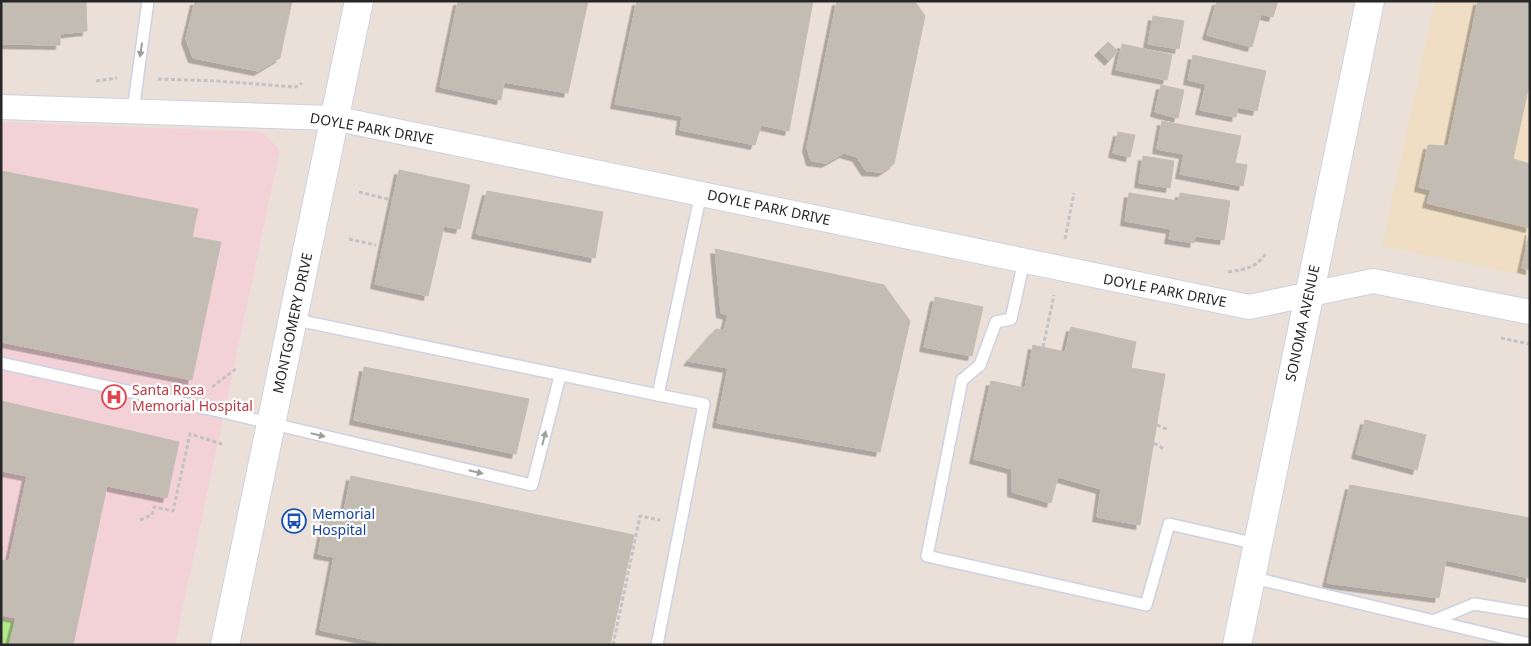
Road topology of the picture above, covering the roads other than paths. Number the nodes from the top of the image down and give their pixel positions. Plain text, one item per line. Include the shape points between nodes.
1 (148, 1) edge
2 (358, 1) edge
3 (1370, 1) edge
4 (1, 106) edge
5 (133, 110) junction
6 (333, 118) junction
7 (701, 193) junction
8 (1024, 261) junction
9 (1308, 295) junction
10 (1530, 312) edge
11 (292, 319) junction
12 (1, 364) edge
13 (560, 376) junction
14 (658, 395) junction
15 (271, 424) junction
16 (1257, 544) junction
17 (1250, 577) junction
18 (1530, 614) edge
19 (1433, 621) junction
20 (1530, 644) edge
21 (225, 645) edge
22 (657, 645) edge
23 (1236, 645) edge

1 -> 5 lane
2 - 6 main road, MONTGOMERY DRIVE
3 - 9 main road, SONOMA AVENUE
4 - 5 street, DOYLE PARK DRIVE
5 - 6 street, DOYLE PARK DRIVE
6 - 7 street, DOYLE PARK DRIVE
6 - 11 main road, MONTGOMERY DRIVE
7 - 8 street, DOYLE PARK DRIVE
7 - 14 lane
8 - 9 street, DOYLE PARK DRIVE via 1249,307
8 - 16 lane via 1011,319 996,322 980,364 962,380 927,556 1146,605 1169,524
9 - 10 street, DOYLE PARK DRIVE via 1373,280
9 - 16 main road, SONOMA AVENUE
11 - 13 lane
11 - 15 main road, MONTGOMERY DRIVE
12 - 15 lane
13 - 14 lane
15 -> 13 lane via 532,485
14 - 22 lane via 704,404
15 - 21 main road, MONTGOMERY DRIVE
16 - 17 main road, SONOMA AVENUE
17 - 19 lane
17 - 23 main road, SONOMA AVENUE
18 - 19 lane via 1474,604
19 - 20 lane

